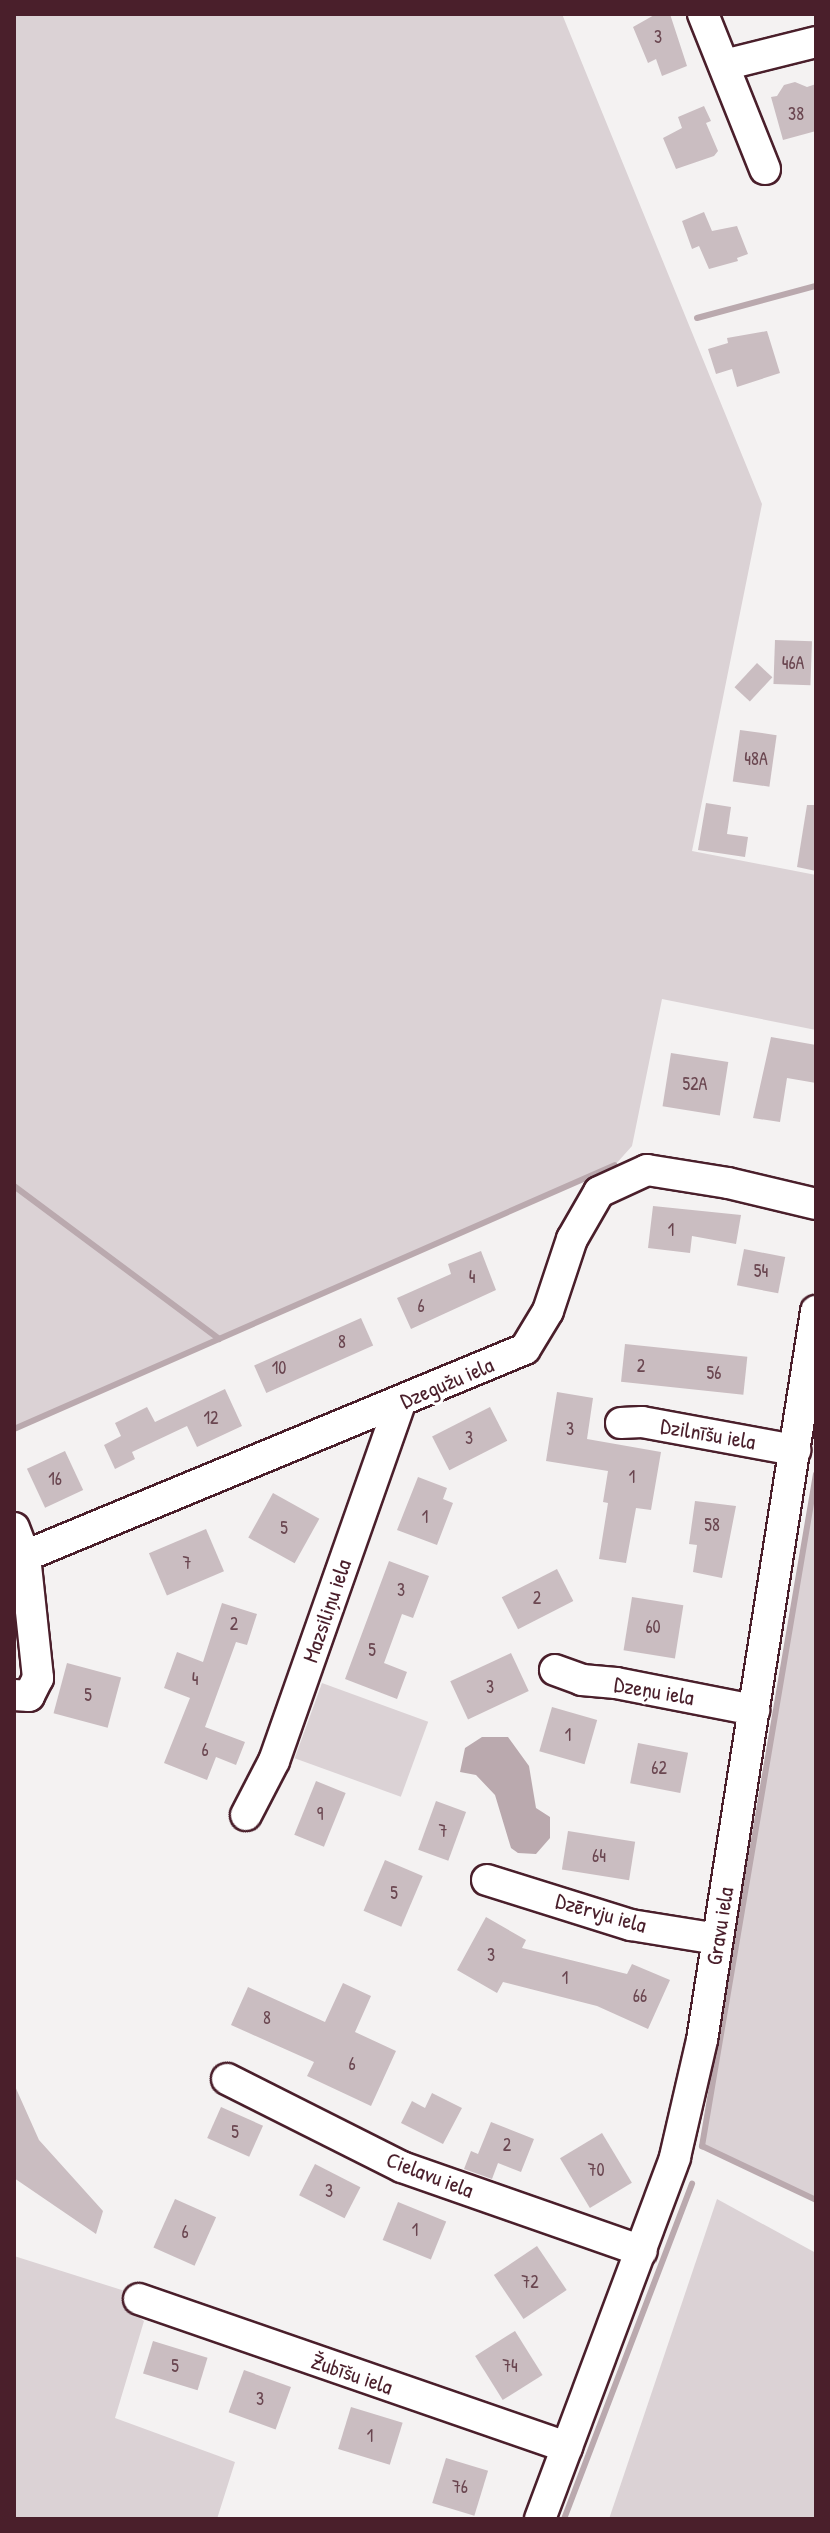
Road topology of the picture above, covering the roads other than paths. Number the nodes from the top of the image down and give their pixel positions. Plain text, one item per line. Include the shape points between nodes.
1 (703, 14) edge
2 (816, 42) edge
3 (724, 65) junction
4 (765, 169) dead end
5 (816, 1204) edge
6 (816, 1311) edge
7 (400, 1403) junction
8 (621, 1423) dead end
9 (795, 1450) junction
10 (19, 1542) edge
11 (33, 1630) junction
12 (14, 1654) edge
13 (555, 1670) dead end
14 (14, 1695) edge
15 (754, 1710) junction
16 (246, 1815) dead end
17 (487, 1880) dead end
18 (717, 1939) junction
19 (227, 2079) dead end
20 (642, 2251) junction
21 (139, 2299) dead end
22 (567, 2447) junction
23 (540, 2519) edge

1 - 3 street
2 - 3 street
3 - 4 street
5 - 7 street, Dzegužu iela via 647,1170 599,1192 572,1239 548,1311 525,1349
6 - 9 street, Gravu iela
7 - 10 street, Dzegužu iela
7 - 16 street, Mazsiliņu iela via 274,1761
8 - 9 street, Dzilnīšu iela via 642,1422
9 - 15 street, Gravu iela
10 - 11 street
11 - 12 street
11 - 14 street via 38,1678 29,1696
13 - 15 street, Dzeņu iela via 582,1680
15 - 18 street, Gravu iela
17 - 18 street, Dzērvju iela via 631,1925
18 - 20 street, Gravu iela via 702,2040 675,2157
19 - 20 street, Cielavu iela via 402,2167
20 - 22 street, Gravu iela
21 - 22 street, Žubīšu iela
22 - 23 street, Gravu iela

